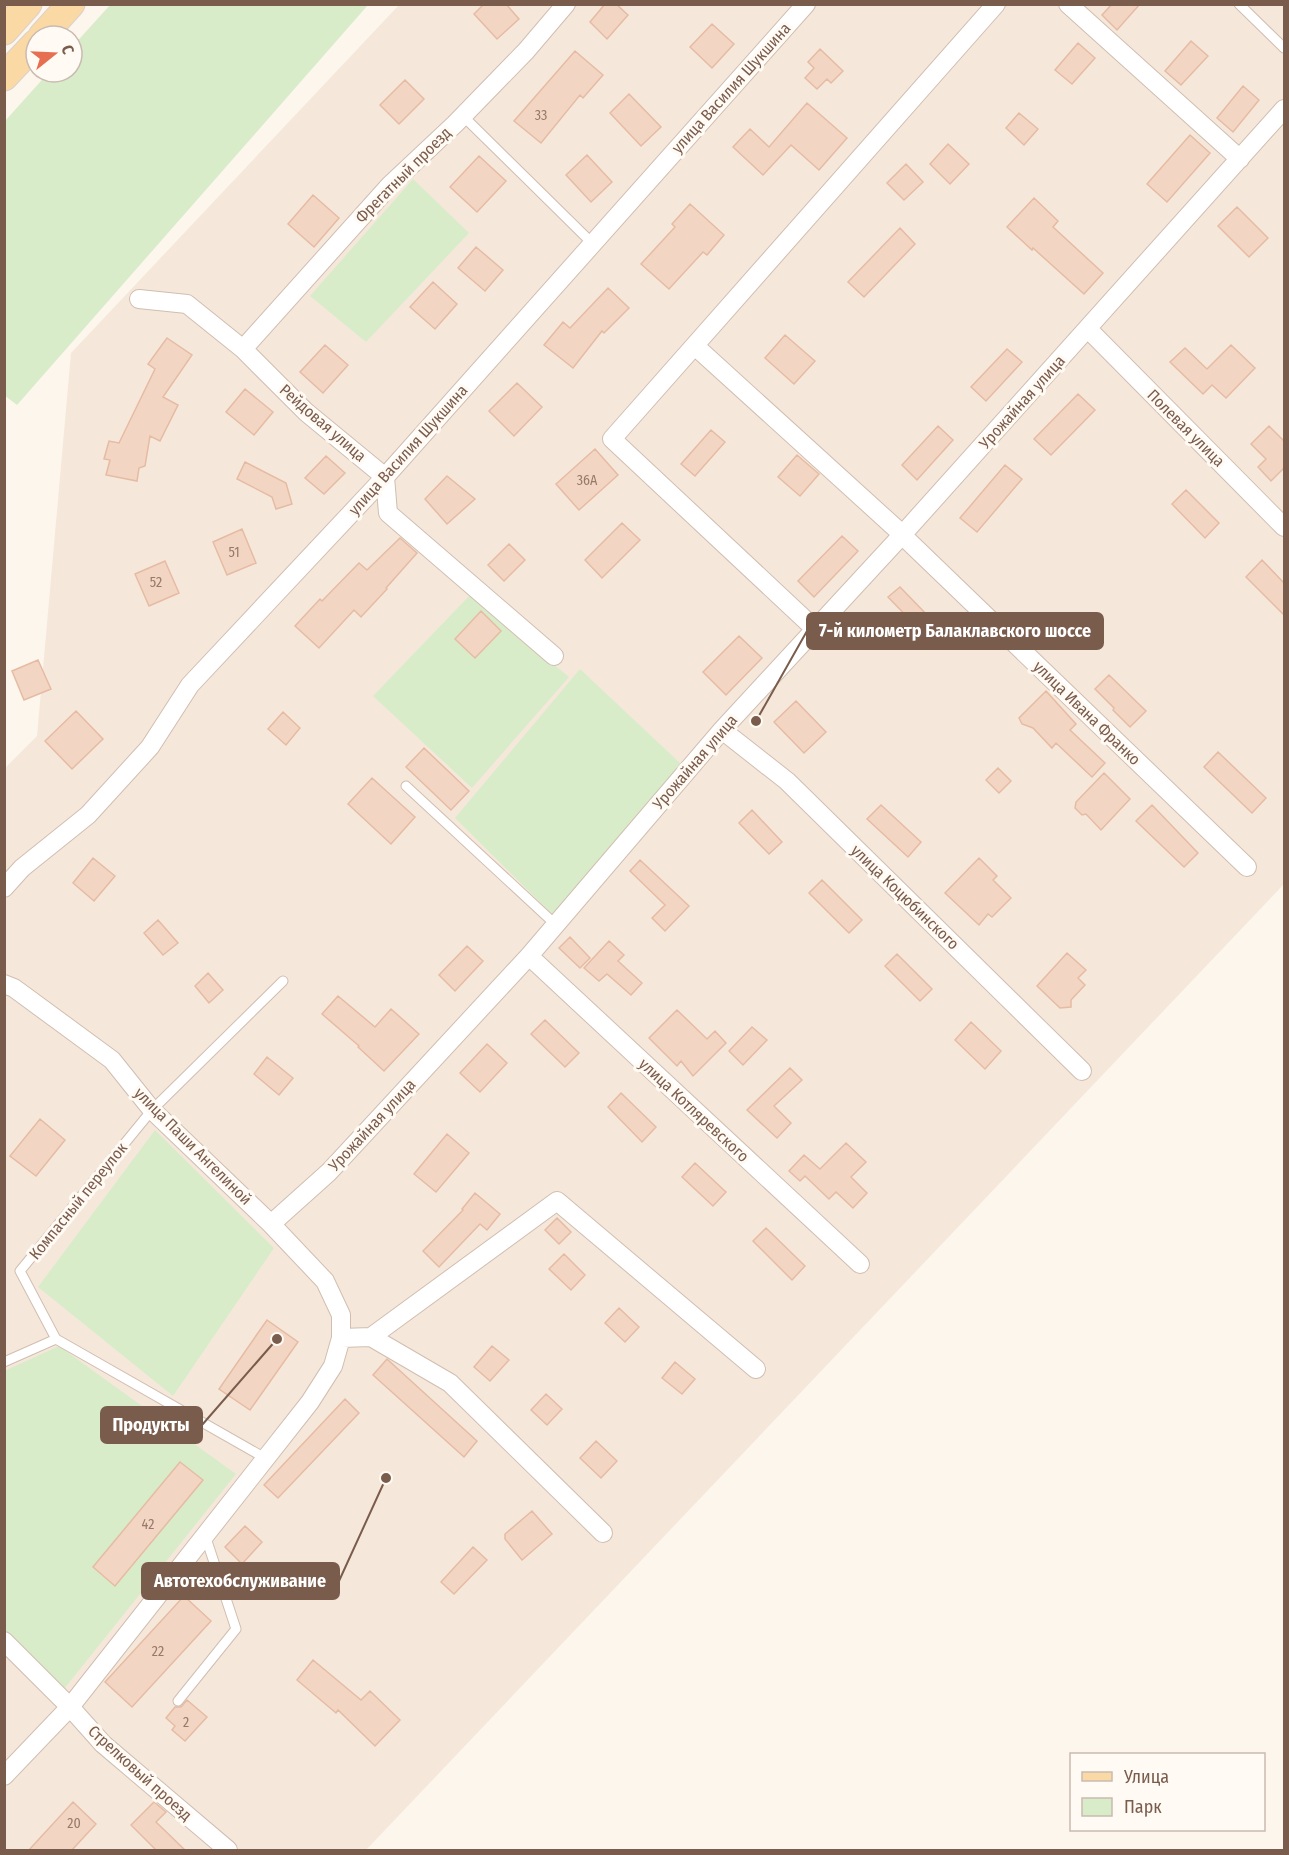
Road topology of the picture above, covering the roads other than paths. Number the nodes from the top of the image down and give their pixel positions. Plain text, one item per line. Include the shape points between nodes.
1 (28, 4) edge
2 (71, 4) edge
3 (566, 4) edge
4 (806, 4) edge
5 (996, 4) edge
6 (1068, 4) edge
7 (1239, 4) edge
8 (53, 24) edge
9 (4, 31) edge
10 (1284, 48) edge
11 (24, 56) edge
12 (4, 77) edge
13 (1284, 109) edge
14 (463, 116) junction
15 (1240, 159) junction
16 (592, 243) junction
17 (139, 299) dead end
18 (1088, 329) junction
19 (695, 346) junction
20 (243, 349) junction
21 (385, 477) junction
22 (1284, 527) edge
23 (902, 535) junction
24 (815, 629) junction
25 (554, 656) dead end
26 (722, 730) junction
27 (406, 786) dead end
28 (1247, 867) dead end
29 (4, 888) edge
30 (555, 924) junction
31 (529, 956) junction
32 (284, 981) dead end
33 (4, 984) edge
34 (1082, 1071) dead end
35 (152, 1110) junction
36 (271, 1224) junction
37 (860, 1264) dead end
38 (371, 1337) junction
39 (341, 1338) junction
40 (56, 1339) junction
41 (4, 1362) edge
42 (756, 1369) dead end
43 (265, 1458) junction
44 (603, 1533) dead end
45 (205, 1535) junction
46 (4, 1641) edge
47 (178, 1701) dead end
48 (70, 1707) junction
49 (4, 1776) edge
50 (228, 1851) edge

1 - 9 main road
2 - 8 main road
3 - 14 street, Фрегатный проезд
4 - 16 street, улица Василия Шукшина
5 - 19 street
6 - 15 street
7 - 10 lane
11 - 12 main road
13 - 15 street, Урожайная улица
14 - 16 lane
14 - 20 street, Фрегатный проезд via 390,184
15 - 18 street, Урожайная улица
16 - 21 street, улица Василия Шукшина
17 - 20 street, Рейдовая улица via 187,304
18 - 22 street, Полевая улица
18 - 23 street, Урожайная улица
19 - 23 street, улица Ивана Франко
19 - 24 street via 612,439
20 - 21 street, Рейдовая улица via 306,412
21 - 25 street via 388,513
21 - 29 street, улица Василия Шукшина via 190,685 150,747 88,815 22,868
23 - 24 street, Урожайная улица
23 - 28 street, улица Ивана Франко
24 - 26 street, Урожайная улица
26 - 30 street, Урожайная улица
26 - 34 street, улица Коцюбинского via 787,781
27 - 30 lane
30 - 31 street, Урожайная улица
31 - 36 street, Урожайная улица via 329,1172
31 - 37 street, улица Котляревского
32 - 35 lane
33 - 35 street, улица Паши Ангелиной via 112,1060
35 - 36 street, улица Паши Ангелиной
35 - 40 lane, Компасный переулок via 20,1271
36 - 39 street, улица Паши Ангелиной via 325,1281 341,1315
38 - 39 street
38 - 42 street via 557,1202
38 - 44 street via 450,1383
39 - 43 street via 333,1366
40 - 41 lane
40 - 43 lane
43 - 45 street
45 - 47 lane via 236,1629
45 - 48 street
46 - 48 street, Стрелковый проезд
48 - 49 street
48 - 50 street, Стрелковый проезд via 103,1744

